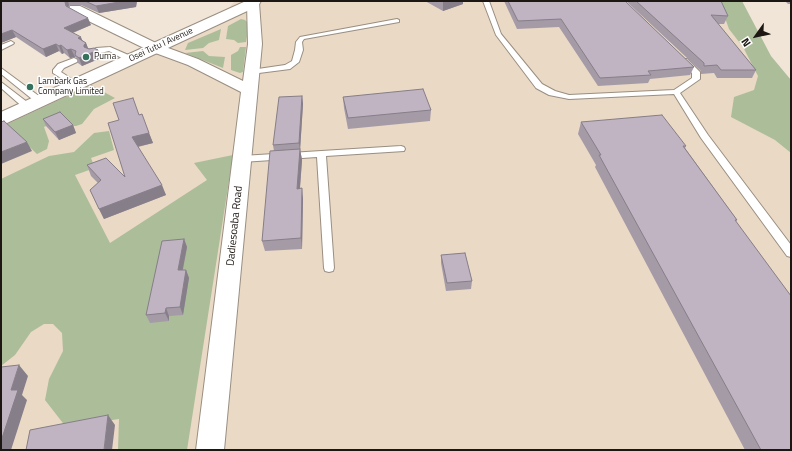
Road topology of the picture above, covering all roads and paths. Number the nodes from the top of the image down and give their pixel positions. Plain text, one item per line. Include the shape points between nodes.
1 (486, 1) edge
2 (254, 2) edge
3 (75, 9) edge
4 (397, 22) dead end
5 (11, 43) dead end
6 (1, 48) edge
7 (155, 48) junction
8 (92, 52) edge
9 (678, 56) edge
10 (130, 59) junction
11 (74, 60) edge
12 (1, 70) edge
13 (250, 81) junction
14 (1, 84) edge
15 (75, 85) junction
16 (676, 92) junction
17 (34, 104) junction
18 (1, 119) edge
19 (401, 149) dead end
20 (320, 154) junction
21 (242, 159) junction
22 (791, 253) edge
23 (329, 268) dead end
24 (210, 450) edge

1 - 16 lane via 498,34 539,86 552,93 570,97
2 - 7 street, Osei Tutu I Avenue
2 - 13 street, Dadiesoaba Road via 255,44
3 - 7 street
4 - 13 lane via 302,38 295,62
5 - 6 lane
7 - 10 street, Osei Tutu I Avenue
7 - 13 street
8 - 10 lane via 110,50
9 - 16 lane via 696,72 696,80
10 - 15 street, Osei Tutu I Avenue
11 - 15 lane via 57,70
12 - 17 lane
13 - 21 street, Dadiesoaba Road
14 - 17 lane
15 - 17 street, Osei Tutu I Avenue
16 - 22 lane via 704,136
17 - 18 street, Osei Tutu I Avenue
19 - 20 lane
20 - 21 lane
20 - 23 lane
21 - 24 street, Dadiesoaba Road

